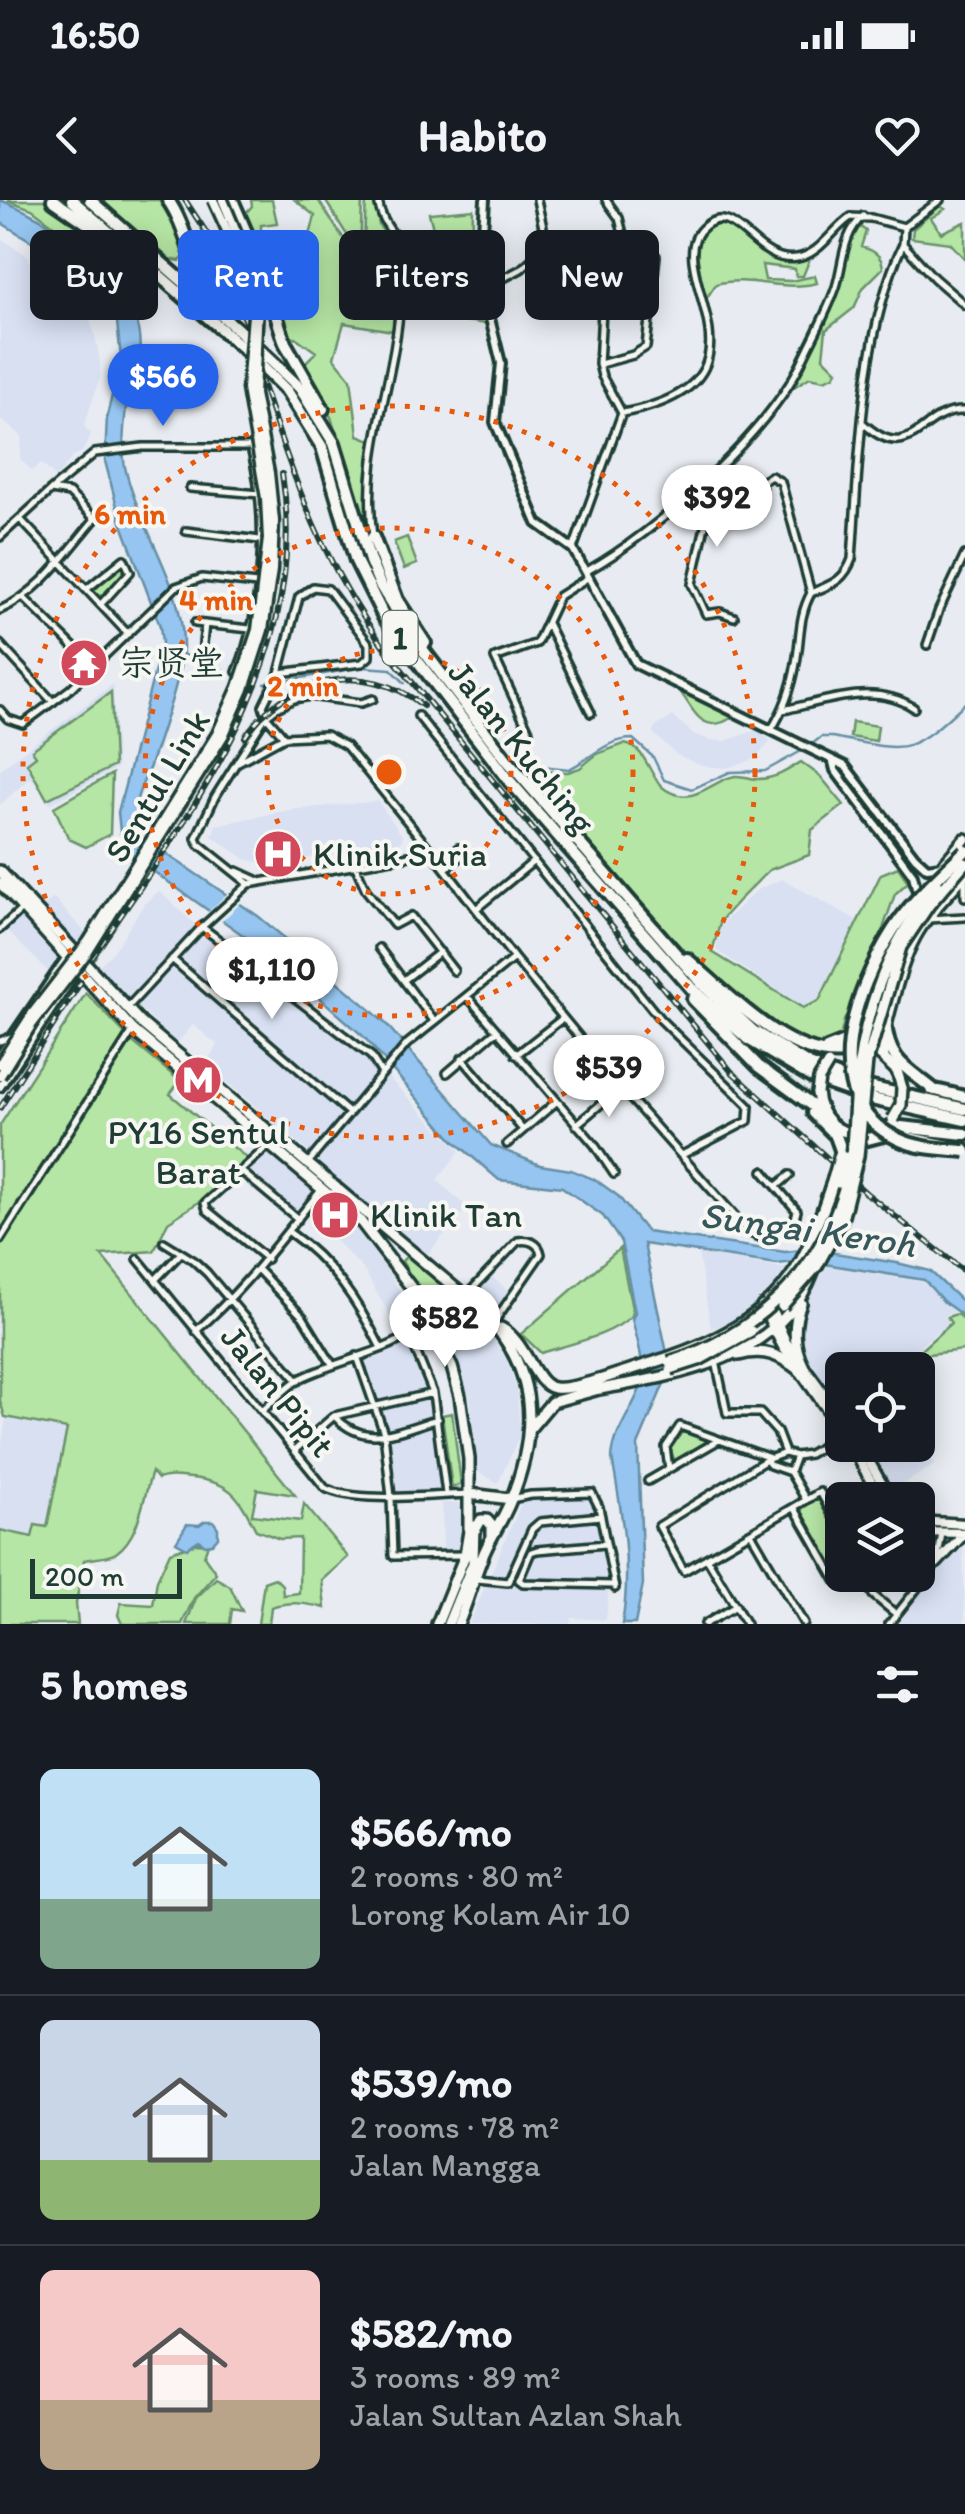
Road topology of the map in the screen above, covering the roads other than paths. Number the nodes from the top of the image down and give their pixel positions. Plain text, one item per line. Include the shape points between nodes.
1 (53, 200) edge
2 (72, 200) edge
3 (90, 200) edge
4 (168, 200) edge
5 (212, 200) edge
6 (223, 200) edge
7 (232, 200) edge
8 (378, 200) edge
9 (485, 200) edge
10 (537, 200) edge
11 (606, 200) edge
12 (940, 200) edge
13 (863, 216) junction
14 (904, 227) junction
15 (100, 230) edge
16 (107, 230) edge
17 (387, 230) edge
18 (482, 230) edge
19 (902, 244) junction
20 (158, 275) edge
21 (505, 278) edge
22 (965, 305) edge
23 (397, 320) edge
24 (489, 320) edge
25 (649, 320) edge
26 (244, 334) junction
27 (599, 364) junction
28 (965, 410) edge
29 (622, 412) junction
30 (862, 422) junction
31 (331, 437) junction
32 (712, 475) junction
33 (190, 488) dead end
34 (51, 490) junction
35 (762, 490) dead end
36 (260, 494) junction
37 (21, 520) junction
38 (186, 531) dead end
39 (372, 537) joint
40 (0, 538) edge
41 (260, 540) junction
42 (574, 549) junction
43 (965, 554) edge
44 (60, 561) junction
45 (588, 574) junction
46 (258, 584) junction
47 (86, 590) junction
48 (811, 593) junction
49 (24, 598) junction
50 (101, 604) junction
51 (0, 610) edge
52 (734, 617) dead end
53 (195, 622) dead end
54 (547, 623) junction
55 (204, 624) junction
56 (250, 628) junction
57 (128, 634) junction
58 (0, 644) edge
59 (927, 645) dead end
60 (202, 653) dead end
61 (94, 666) junction
62 (237, 672) dead end
63 (279, 673) junction
64 (373, 699) dead end
65 (53, 702) junction
66 (914, 708) dead end
67 (0, 710) edge
68 (784, 710) junction
69 (591, 713) dead end
70 (470, 714) junction
71 (266, 716) junction
72 (418, 716) dead end
73 (771, 730) junction
74 (529, 731) dead end
75 (284, 737) junction
76 (834, 762) junction
77 (238, 763) junction
78 (420, 836) junction
79 (965, 839) edge
80 (458, 848) dead end
81 (965, 851) edge
82 (432, 852) junction
83 (420, 854) junction
84 (534, 861) junction
85 (965, 863) edge
86 (355, 865) junction
87 (942, 866) junction
88 (444, 869) junction
89 (0, 870) edge
90 (234, 870) junction
91 (965, 878) edge
92 (0, 882) edge
93 (259, 882) junction
94 (249, 884) junction
95 (918, 896) junction
96 (965, 897) edge
97 (23, 908) junction
98 (476, 909) junction
99 (965, 917) edge
100 (922, 922) junction
101 (204, 925) junction
102 (0, 929) edge
103 (652, 936) junction
104 (378, 948) dead end
105 (440, 952) junction
106 (67, 956) junction
107 (514, 958) junction
108 (172, 959) junction
109 (79, 969) junction
110 (454, 971) dead end
111 (404, 980) junction
112 (468, 997) junction
113 (36, 1000) junction
114 (126, 1008) junction
115 (50, 1011) junction
116 (563, 1018) junction
117 (867, 1020) junction
118 (434, 1022) junction
119 (885, 1023) junction
120 (133, 1030) junction
121 (496, 1031) junction
122 (13, 1036) junction
123 (0, 1041) edge
124 (792, 1042) junction
125 (27, 1047) junction
126 (849, 1052) junction
127 (0, 1055) edge
128 (516, 1055) junction
129 (462, 1058) junction
130 (884, 1058) junction
131 (0, 1064) edge
132 (447, 1073) dead end
133 (899, 1073) junction
134 (382, 1074) junction
135 (0, 1076) edge
136 (0, 1088) edge
137 (620, 1088) junction
138 (934, 1090) junction
139 (799, 1097) junction
140 (965, 1097) edge
141 (556, 1102) junction
142 (965, 1109) edge
143 (349, 1112) junction
144 (822, 1113) junction
145 (965, 1120) edge
146 (576, 1125) junction
147 (836, 1128) junction
148 (523, 1130) junction
149 (886, 1131) junction
150 (947, 1131) junction
151 (965, 1134) edge
152 (864, 1138) junction
153 (506, 1144) dead end
154 (268, 1146) junction
155 (965, 1146) edge
156 (843, 1153) junction
157 (682, 1155) junction
158 (307, 1165) junction
159 (763, 1171) dead end
160 (242, 1172) junction
161 (614, 1174) dead end
162 (790, 1175) dead end
163 (835, 1181) junction
164 (776, 1186) junction
165 (321, 1190) junction
166 (298, 1220) junction
167 (361, 1222) junction
168 (289, 1232) junction
169 (0, 1240) edge
170 (164, 1242) dead end
171 (404, 1248) junction
172 (181, 1253) junction
173 (390, 1256) junction
174 (138, 1259) dead end
175 (267, 1259) junction
176 (258, 1270) junction
177 (155, 1280) junction
178 (809, 1283) junction
179 (465, 1297) junction
180 (230, 1302) junction
181 (421, 1303) junction
182 (765, 1304) junction
183 (475, 1305) junction
184 (496, 1324) junction
185 (776, 1326) junction
186 (196, 1330) junction
187 (412, 1332) junction
188 (436, 1332) junction
189 (380, 1348) junction
190 (357, 1356) junction
191 (720, 1363) junction
192 (332, 1364) junction
193 (802, 1368) junction
194 (602, 1379) junction
195 (298, 1380) junction
196 (594, 1390) junction
197 (433, 1393) junction
198 (825, 1397) edge
199 (825, 1405) edge
200 (376, 1406) junction
201 (262, 1410) junction
202 (334, 1416) junction
203 (438, 1420) junction
204 (531, 1426) junction
205 (384, 1434) junction
206 (719, 1440) junction
207 (825, 1444) edge
208 (295, 1450) junction
209 (785, 1454) junction
210 (796, 1456) junction
211 (768, 1459) junction
212 (669, 1469) junction
213 (790, 1472) junction
214 (648, 1481) dead end
215 (517, 1484) junction
216 (446, 1494) junction
217 (470, 1494) junction
218 (531, 1495) junction
219 (491, 1496) junction
220 (392, 1497) junction
221 (511, 1500) junction
222 (806, 1500) junction
223 (825, 1501) edge
224 (794, 1507) junction
225 (601, 1516) junction
226 (935, 1528) edge
227 (965, 1529) edge
228 (935, 1532) edge
229 (751, 1533) junction
230 (940, 1533) junction
231 (474, 1537) junction
232 (492, 1538) junction
233 (606, 1544) junction
234 (464, 1555) junction
235 (935, 1555) edge
236 (707, 1558) junction
237 (825, 1561) edge
238 (935, 1562) edge
239 (476, 1578) junction
240 (872, 1592) edge
241 (914, 1592) edge
242 (736, 1606) junction
243 (896, 1614) junction
244 (437, 1624) edge
245 (448, 1624) edge
246 (458, 1624) edge
247 (704, 1624) edge
248 (746, 1624) edge
249 (804, 1624) edge
250 (888, 1624) edge

1 - 15 highway
2 - 16 highway, Jalan Kuching / 1
3 - 26 highway, Jalan Kuching / 1
4 - 26 highway via 208,291
5 - 131 main road, Sentul Link, bridge via 240,260 253,315 246,389 268,540 253,645 208,747 88,942
6 - 135 main road, Sentul Link, bridge via 252,267 258,304 254,394 274,521 263,630 217,746 89,950
7 - 31 highway via 284,343 329,421
8 - 17 street
9 - 18 street
10 - 21 street via 547,246
11 - 27 street via 623,234 602,292
12 - 14 street
13 - 14 street
13 - 29 street via 846,220 820,247 797,258 771,255 731,222 705,225 694,258 707,365 677,395
13 - 32 street via 848,237 837,285 799,368
14 - 19 street
19 - 22 street
19 - 30 street via 872,350
20 - 103 highway, Jalan Kuching / 1 via 287,390 322,447 356,562 386,620 461,721
23 - 39 street via 374,433
24 - 42 street via 501,363 498,432 538,523
25 - 27 street via 646,347
26 - 31 highway, Jalan Kuching / 1 via 300,388
27 - 29 street
28 - 30 street via 946,412 898,442 878,437
29 - 42 street
30 - 48 street via 852,559 846,576
31 - 70 highway, Jalan Kuching / 1 via 380,585
32 - 45 street
32 - 52 street via 692,584 706,614
33 - 36 street
34 - 36 street via 95,453 251,447
34 - 37 street
34 - 44 street via 69,493 95,519
35 - 48 street via 758,484 765,478 781,482
36 - 41 street
37 - 40 street
37 - 44 street
38 - 41 street
39 - 70 highway via 397,600
41 - 46 street
42 - 45 street
43 - 59 street
44 - 47 street
44 - 49 street
45 - 54 street via 560,595
45 - 73 street via 636,664
46 - 56 street
46 - 57 street via 202,578 176,587
47 - 50 street
47 - 50 street via 124,559 130,572
48 - 68 street via 800,617
49 - 51 street
49 - 61 street
50 - 57 street
53 - 55 street
54 - 69 street
54 - 74 street via 537,643 495,660
55 - 56 street
55 - 60 street
56 - 62 street
57 - 61 street
58 - 65 street
61 - 65 street
63 - 63 street via 299,597 313,586 328,590 369,644 370,657 362,664
63 - 71 street via 263,706
64 - 71 street via 310,696
65 - 67 street via 23,724
66 - 68 street via 865,695
68 - 73 street
70 - 103 highway, Jalan Kuching / 1
71 - 75 street
71 - 77 street
72 - 84 street
73 - 76 street
75 - 77 street
75 - 78 street via 326,735 352,750
76 - 87 street via 845,766 924,866
76 - 95 street via 913,876
77 - 90 street via 196,838
78 - 82 street
78 - 83 street
79 - 87 main road
80 - 88 street via 464,855
81 - 155 highway, bridge via 892,932 854,1014 847,1050 854,1091 878,1126 916,1146
81 - 194 main road, bridge via 909,919 886,965 860,1061 846,1185 816,1254 779,1301 724,1342
82 - 83 street
82 - 88 street
83 - 86 street
84 - 98 street
84 - 157 street via 660,1019 749,1106 748,1121
85 - 196 main road, bridge via 912,927 893,969 867,1062 852,1188 817,1266 782,1306 728,1346
86 - 93 street
86 - 105 street via 394,925 410,916
87 - 95 main road
88 - 98 street
89 - 106 main road
90 - 93 street
90 - 94 street
91 - 96 street
91 - 100 main road
92 - 97 main road
93 - 94 street
94 - 101 street
95 - 117 main road via 880,969
97 - 102 street
97 - 106 main road
98 - 107 street
99 - 100 street
100 - 119 main road via 899,968
101 - 108 street
101 - 134 street via 371,1056
103 - 124 highway
103 - 139 highway via 672,975 716,1024
103 - 142 highway, Jalan Kuching / 1 via 784,1051 859,1085
103 - 145 highway, Jalan Kuching / 1 via 720,1016 784,1062 854,1094
104 - 111 street
105 - 110 street
105 - 111 street
106 - 109 main road
106 - 113 street
107 - 112 street
107 - 116 street
108 - 114 street
108 - 143 street
109 - 114 main road
109 - 115 street
109 - 120 main road
111 - 118 street
112 - 118 street
112 - 121 street
113 - 115 street
113 - 122 street
114 - 158 main road
115 - 125 street
116 - 128 street
116 - 137 street
117 - 119 main road via 867,1032 874,1035
117 - 124 highway via 837,1047
117 - 126 main road
118 - 134 street
119 - 130 main road
119 - 138 highway via 896,1060
120 - 154 main road
120 - 169 street
121 - 128 street
121 - 129 street
122 - 123 street
122 - 125 street via 22,1036
122 - 127 street
124 - 126 highway via 826,1055
125 - 136 street
126 - 130 main road
126 - 144 main road, bridge via 819,1078
128 - 141 street
129 - 132 street
129 - 148 street
130 - 133 main road
133 - 138 highway
133 - 149 main road, bridge via 900,1106
134 - 143 street
137 - 146 street
137 - 157 street
138 - 140 highway
139 - 144 highway
139 - 156 highway
141 - 146 street
141 - 148 street
143 - 158 street
144 - 147 main road
146 - 161 street
147 - 152 main road
147 - 156 main road
148 - 153 street
149 - 150 highway
149 - 152 highway
149 - 155 street
150 - 151 highway
150 - 155 street
152 - 156 main road
154 - 160 street
154 - 165 main road
156 - 163 main road, bridge
157 - 164 street via 750,1233 767,1240 796,1220 796,1208
158 - 167 main road via 309,1176
158 - 171 main road
159 - 164 street
160 - 166 street
160 - 175 street via 205,1203 207,1210
162 - 164 street
163 - 178 main road, bridge
163 - 182 main road via 795,1270
165 - 166 street
165 - 167 main road
166 - 168 street
167 - 173 main road
168 - 175 street
168 - 189 street via 328,1265
170 - 172 street
171 - 173 main road via 397,1259
171 - 179 main road
172 - 177 street
172 - 180 street
173 - 181 main road
174 - 177 street, Jalan Pipit
175 - 176 street
176 - 180 street
176 - 192 street via 303,1316
177 - 186 street, Jalan Pipit
178 - 185 main road
178 - 193 main road via 796,1321
179 - 183 main road
179 - 184 street via 518,1242 538,1246 541,1254
180 - 186 street
180 - 195 street
181 - 187 street via 422,1319
181 - 188 main road
182 - 185 main road
182 - 194 main road via 678,1355
183 - 184 main road
183 - 188 main road via 444,1317
184 - 194 main road via 519,1342 548,1386
184 - 204 main road via 524,1378
185 - 191 main road
185 - 193 main road
186 - 201 street, Jalan Pipit
187 - 188 street
187 - 189 street
187 - 197 street
188 - 217 main road via 460,1396
189 - 190 street
190 - 192 street
190 - 200 street
191 - 193 main road via 761,1351
191 - 196 main road
191 - 209 street via 727,1413 760,1414
192 - 195 street
193 - 198 main road
193 - 199 main road
195 - 201 street
196 - 204 main road via 552,1402
197 - 200 street
197 - 203 street
200 - 202 street
200 - 205 street
201 - 208 street, Jalan Pipit
202 - 205 street via 348,1432
202 - 208 street
203 - 205 street
203 - 216 street
204 - 215 main road
205 - 220 street
206 - 211 street
206 - 212 street
206 - 212 street via 680,1426 666,1447
207 - 210 street
208 - 220 street, Jalan Pipit via 329,1491
209 - 210 street
209 - 211 street
210 - 213 street
211 - 213 street via 770,1466
211 - 236 street via 660,1526 684,1571
212 - 214 street
213 - 222 street
215 - 218 street
215 - 219 main road
215 - 221 main road
216 - 217 street, Jalan Pipit
216 - 220 street, Jalan Pipit
217 - 219 main road
217 - 231 main road
217 - 234 main road
218 - 221 street
218 - 225 street via 590,1492
219 - 221 main road
220 - 234 street via 393,1556
221 - 232 main road
222 - 223 street via 820,1492
222 - 224 street
224 - 229 street
224 - 237 street
225 - 233 street
225 - 239 street via 540,1522 508,1582
226 - 227 main road
227 - 230 main road
227 - 238 main road
228 - 230 main road
229 - 236 street
229 - 249 street
230 - 235 street
231 - 232 main road via 483,1520 492,1526
231 - 245 main road via 470,1574
232 - 239 main road
233 - 233 street via 614,1587 520,1580 531,1552
234 - 244 main road
236 - 242 street
239 - 246 main road
240 - 243 street
241 - 243 street
242 - 247 street
242 - 248 street
243 - 250 street

